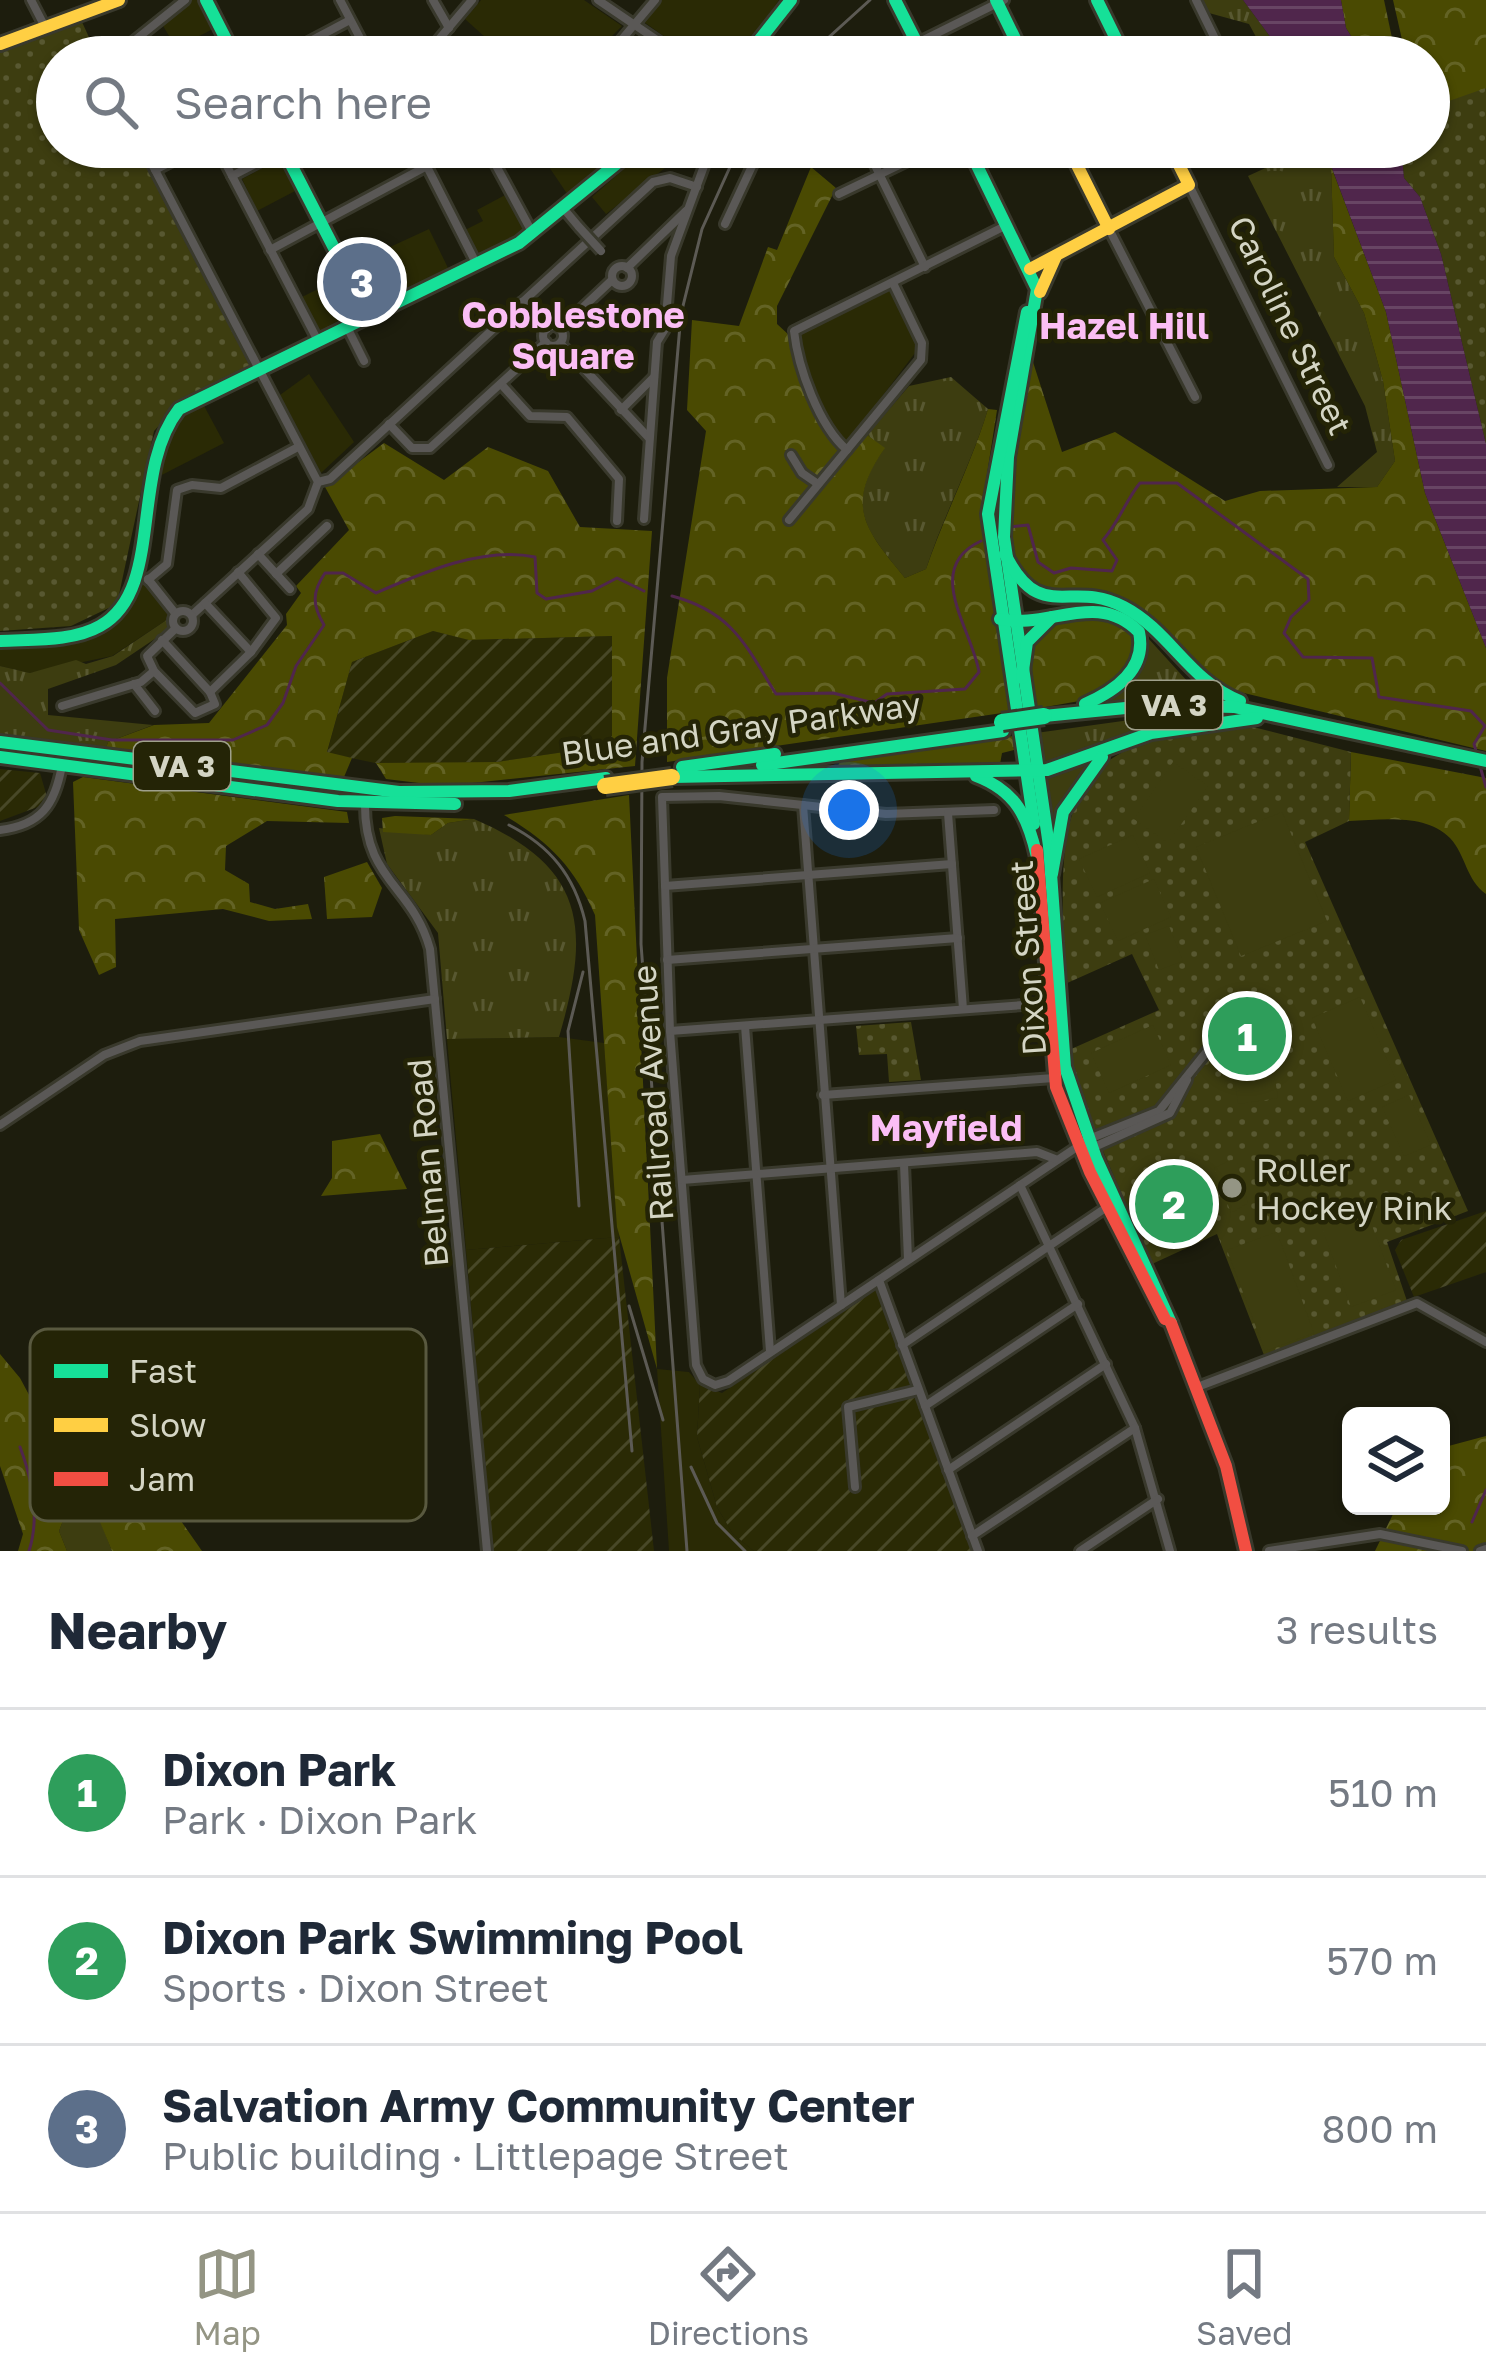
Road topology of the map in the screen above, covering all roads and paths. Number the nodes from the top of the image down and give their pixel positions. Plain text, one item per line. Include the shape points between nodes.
1 (31, 0) edge
2 (119, 0) edge
3 (185, 0) edge
4 (206, 0) edge
5 (340, 0) edge
6 (433, 0) edge
7 (472, 0) edge
8 (598, 0) edge
9 (655, 0) edge
10 (895, 0) edge
11 (1096, 0) edge
12 (1196, 0) edge
13 (999, 1) edge
14 (786, 3) edge
15 (350, 20) junction
16 (634, 25) junction
17 (45, 27) junction
18 (448, 28) junction
19 (141, 36) edge
20 (224, 36) edge
21 (320, 36) edge
22 (359, 36) edge
23 (442, 36) edge
24 (625, 36) edge
25 (650, 36) edge
26 (762, 36) edge
27 (913, 36) edge
28 (943, 36) edge
29 (1015, 36) edge
30 (1113, 36) edge
31 (1214, 36) edge
32 (0, 44) edge
33 (159, 168) edge
34 (228, 168) edge
35 (247, 168) edge
36 (294, 168) edge
37 (423, 168) edge
38 (428, 168) edge
39 (497, 168) edge
40 (612, 168) edge
41 (704, 168) edge
42 (750, 168) edge
43 (876, 168) edge
44 (896, 168) edge
45 (979, 168) edge
46 (1078, 168) edge
47 (1180, 168) edge
48 (155, 170) joint
49 (232, 176) junction
50 (880, 176) junction
51 (1189, 185) junction
52 (697, 187) junction
53 (839, 194) dead end
54 (563, 208) junction
55 (688, 209) junction
56 (321, 222) junction
57 (725, 224) dead end
58 (1008, 225) junction
59 (1109, 229) junction
60 (532, 234) junction
61 (656, 240) junction
62 (270, 250) junction
63 (671, 256) junction
64 (1056, 256) junction
65 (476, 263) junction
66 (925, 267) junction
67 (615, 268) junction
68 (627, 268) junction
69 (1030, 269) junction
70 (612, 280) junction
71 (893, 283) junction
72 (522, 302) junction
73 (369, 316) junction
74 (347, 327) junction
75 (560, 328) junction
76 (1032, 328) junction
77 (547, 329) junction
78 (318, 340) junction
79 (546, 342) junction
80 (560, 343) junction
81 (364, 361) dead end
82 (259, 370) junction
83 (655, 376) junction
84 (501, 384) junction
85 (1196, 397) dead end
86 (621, 410) junction
87 (389, 424) junction
88 (650, 440) junction
89 (298, 447) junction
90 (847, 450) junction
91 (791, 455) dead end
92 (1328, 465) dead end
93 (318, 482) junction
94 (818, 484) junction
95 (996, 509) junction
96 (644, 519) dead end
97 (617, 520) dead end
98 (789, 520) dead end
99 (327, 526) dead end
100 (258, 554) junction
101 (998, 557) junction
102 (238, 572) junction
103 (276, 574) junction
104 (143, 575) junction
105 (290, 589) dead end
106 (1073, 601) junction
107 (205, 603) junction
108 (175, 613) junction
109 (192, 615) junction
110 (1053, 616) junction
111 (1008, 618) junction
112 (176, 628) junction
113 (0, 640) edge
114 (162, 640) junction
115 (251, 652) junction
116 (154, 671) junction
117 (1022, 678) junction
118 (134, 683) junction
119 (210, 692) junction
120 (62, 706) dead end
121 (155, 711) dead end
122 (1257, 718) junction
123 (1304, 719) junction
124 (1044, 721) junction
125 (0, 742) edge
126 (1114, 747) junction
127 (1447, 755) junction
128 (0, 757) edge
129 (62, 765) junction
130 (1486, 765) edge
131 (1031, 769) junction
132 (672, 773) junction
133 (958, 773) junction
134 (365, 796) junction
135 (802, 805) junction
136 (994, 810) dead end
137 (948, 813) junction
138 (0, 830) edge
139 (1037, 857) junction
140 (952, 864) junction
141 (1052, 874) junction
142 (806, 875) junction
143 (665, 886) junction
144 (958, 938) junction
145 (812, 948) junction
146 (667, 960) junction
147 (435, 999) junction
148 (1053, 1003) junction
149 (964, 1010) junction
150 (818, 1020) junction
151 (745, 1026) junction
152 (670, 1031) junction
153 (1220, 1034) dead end
154 (1054, 1078) junction
155 (824, 1095) junction
156 (0, 1125) edge
157 (1087, 1145) junction
158 (1057, 1159) junction
159 (904, 1164) junction
160 (830, 1169) junction
161 (755, 1175) junction
162 (682, 1180) junction
163 (1020, 1185) junction
164 (1107, 1207) junction
165 (1049, 1245) junction
166 (908, 1260) junction
167 (879, 1280) junction
168 (1078, 1304) junction
169 (841, 1305) junction
170 (1171, 1327) junction
171 (1486, 1342) edge
172 (902, 1345) junction
173 (770, 1353) junction
174 (1107, 1364) junction
175 (1198, 1387) junction
176 (919, 1390) junction
177 (925, 1406) junction
178 (1135, 1428) junction
179 (948, 1470) junction
180 (855, 1487) dead end
181 (1158, 1499) junction
182 (972, 1536) junction
183 (487, 1551) edge
184 (978, 1551) edge
185 (1080, 1551) edge
186 (1170, 1551) edge
187 (1246, 1551) edge
188 (1269, 1551) edge
189 (1462, 1551) edge

1 - 17 street
2 - 17 main road
3 - 19 street
4 - 20 main road
5 - 15 street
6 - 18 street
7 - 18 street
8 - 16 street
9 - 16 street
10 - 27 main road
11 - 30 main road
12 - 31 street
13 - 28 street
13 - 29 main road
14 - 26 main road
15 - 21 street
15 - 22 street
16 - 24 street
16 - 25 street
17 - 32 main road
18 - 23 street
33 - 48 street
34 - 49 street
35 - 49 street
36 - 56 main road
37 - 56 street
38 - 65 street
39 - 60 street
40 - 54 main road
41 - 52 street
42 - 57 street
43 - 50 street
44 - 50 street
45 - 58 main road
46 - 59 main road
47 - 51 main road, Caroline Street
48 - 82 street
49 - 62 street
50 - 53 street
50 - 66 street
51 - 59 main road
51 - 92 street, Caroline Street
52 - 55 street
52 - 72 street via 653,182
54 - 60 main road
54 - 67 street, bridge
55 - 61 street
55 - 63 street
56 - 62 street
56 - 73 main road
58 - 66 street
58 - 69 main road
59 - 64 main road
59 - 85 street
60 - 65 main road
61 - 63 street
61 - 68 street
62 - 78 street
63 - 83 street
64 - 69 main road
64 - 76 main road
65 - 73 main road
66 - 71 street
67 - 68 street
67 - 70 street
68 - 70 street via 629,283
69 - 76 main road, Dixon Street via 1037,289
69 - 95 main road, Dixon Street
70 - 75 street
71 - 90 street via 923,355
71 - 90 street via 794,331 808,381
72 - 77 street
72 - 87 street
73 - 74 main road
74 - 78 main road
74 - 81 street
75 - 77 street
75 - 80 street
76 - 95 main road, Dixon Street
77 - 79 street
78 - 82 main road
79 - 80 street
79 - 84 street
80 - 86 street
82 - 89 street
82 - 104 main road via 178,409 160,430
83 - 86 street
83 - 88 street
84 - 87 street via 425,451
84 - 97 street via 530,416 567,417 619,479
86 - 88 street
87 - 93 street
88 - 96 street
89 - 93 street
89 - 104 street via 221,488 177,490 168,560 160,574
90 - 94 street
91 - 94 street
93 - 100 street via 308,509
94 - 98 street
95 - 101 main road, Dixon Street
99 - 103 street
100 - 102 street
100 - 103 street
101 - 106 main road via 1043,600
101 - 111 main road, Dixon Street
102 - 107 street
102 - 115 street via 276,618
103 - 105 street
104 - 108 street
104 - 113 main road via 124,608 101,626
106 - 111 main road
106 - 123 main road via 1118,604 1201,686
107 - 109 street
107 - 115 street
108 - 109 street
108 - 112 street
109 - 112 street via 190,628
110 - 111 main road
110 - 117 main road via 1027,642
110 - 124 main road via 1117,615 1134,630 1140,652 1118,691
111 - 117 main road, Dixon Street
111 - 131 main road, Dixon Street
112 - 114 street
114 - 116 street via 147,656
114 - 119 street
115 - 119 street
116 - 118 street
116 - 119 street via 195,713 215,704
117 - 131 main road, Dixon Street
118 - 120 street
118 - 121 street
122 - 124 main road, Blue and Gray Parkway / VA 3 via 1165,713
122 - 126 main road via 1174,728
122 - 127 main road, Blue and Gray Parkway / VA 3
123 - 124 main road, Blue and Gray Parkway / VA 3 via 1178,705
123 - 127 main road, Blue and Gray Parkway / VA 3
124 - 132 main road, Blue and Gray Parkway / VA 3
125 - 134 main road, Blue and Gray Parkway / VA 3
126 - 131 main road
126 - 141 main road via 1067,802
127 - 130 main road, Blue and Gray Parkway / VA 3
128 - 129 main road, Blue and Gray Parkway / VA 3
129 - 134 main road, Blue and Gray Parkway / VA 3
129 - 138 street via 43,814
131 - 133 main road
131 - 139 main road, Dixon Street
131 - 141 main road, Dixon Street
132 - 133 main road
132 - 134 main road, Blue and Gray Parkway / VA 3, bridge via 467,803
133 - 139 main road via 1014,796
134 - 147 street, Belman Road via 371,856 426,934
135 - 137 street
135 - 142 street
135 - 143 street, Railroad Avenue via 663,795
136 - 137 street
137 - 140 street
139 - 148 main road, Dixon Street
140 - 142 street
140 - 144 street
141 - 148 main road, Dixon Street
142 - 143 street
142 - 145 street
143 - 146 street, Railroad Avenue
144 - 145 street
144 - 149 street
145 - 146 street
145 - 150 street
146 - 152 street, Railroad Avenue
147 - 156 street via 140,1041 104,1055
147 - 183 street, Belman Road
148 - 149 street
148 - 154 main road, Dixon Street
148 - 157 main road, Dixon Street
149 - 150 street
150 - 151 street
150 - 155 street
151 - 152 street
151 - 161 street
152 - 162 street, Railroad Avenue
153 - 157 street via 1170,1113
154 - 155 street
154 - 157 main road, Dixon Street
155 - 160 street
157 - 158 street
157 - 164 main road, Dixon Street
157 - 170 main road, Dixon Street
158 - 159 street via 1037,1152
158 - 163 street
159 - 160 street
159 - 166 street
160 - 161 street
160 - 169 street
161 - 162 street
161 - 173 street
162 - 173 street, Railroad Avenue via 696,1365 710,1383 728,1381
163 - 165 street
163 - 166 street
164 - 165 street
164 - 170 main road, Dixon Street
165 - 168 street
165 - 172 street
166 - 167 street
167 - 169 street
167 - 172 street
168 - 174 street
168 - 177 street
169 - 173 street
170 - 175 main road
171 - 175 street via 1417,1303
172 - 176 street
174 - 178 street
174 - 179 street
175 - 187 main road
176 - 177 street
176 - 180 street via 848,1407
177 - 179 street
178 - 181 street
178 - 182 street
179 - 182 street
181 - 185 street
181 - 186 street
182 - 184 street
188 - 189 street via 1380,1534

